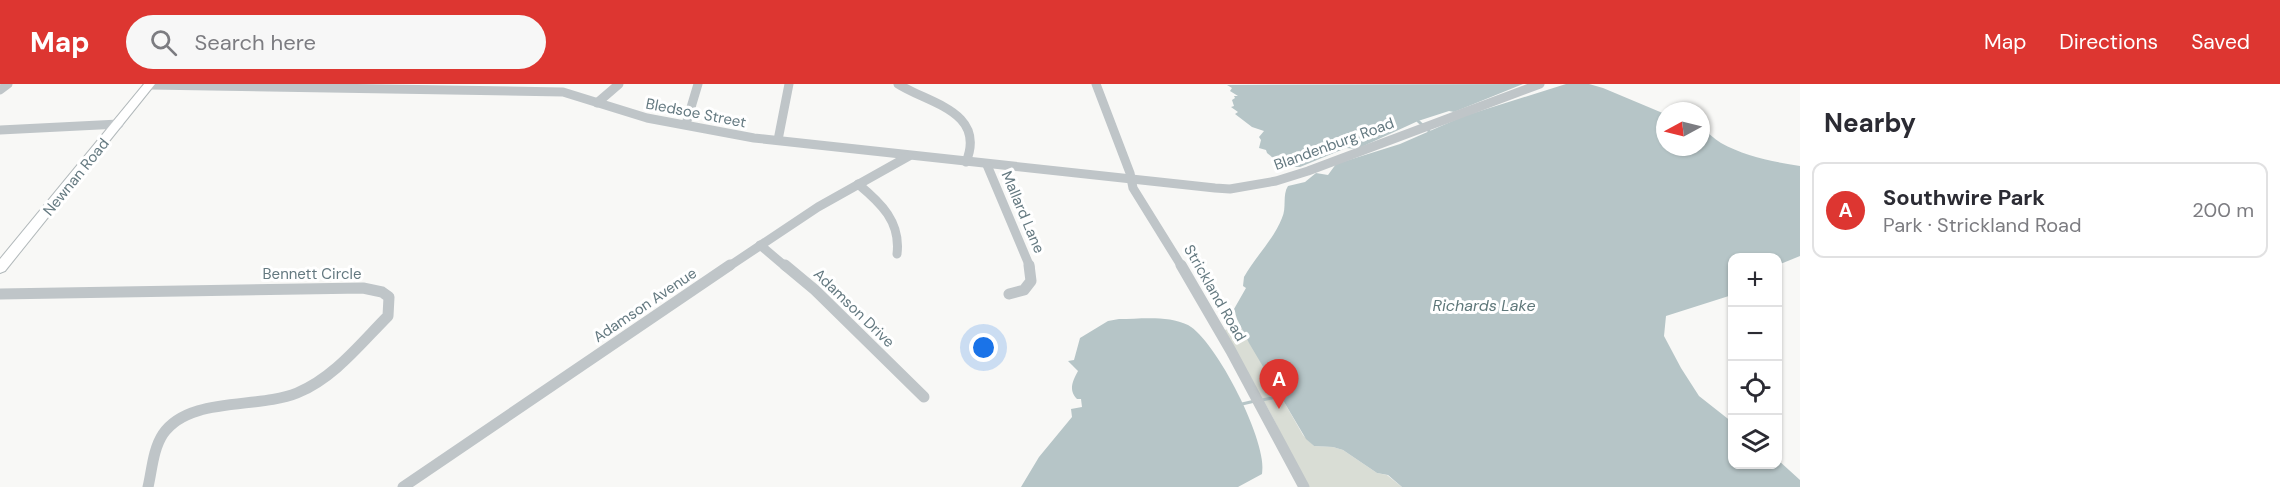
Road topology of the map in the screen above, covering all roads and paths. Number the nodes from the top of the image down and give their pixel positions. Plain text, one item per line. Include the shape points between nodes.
1 (8, 84) edge
2 (150, 84) edge
3 (619, 84) edge
4 (698, 84) edge
5 (789, 84) edge
6 (898, 84) edge
7 (1096, 84) edge
8 (1540, 84) edge
9 (330, 86) edge
10 (412, 87) edge
11 (505, 88) edge
12 (543, 88) edge
13 (0, 90) edge
14 (597, 103) junction
15 (119, 124) junction
16 (686, 124) junction
17 (0, 130) edge
18 (778, 140) junction
19 (909, 155) junction
20 (966, 162) junction
21 (987, 165) junction
22 (1131, 180) junction
23 (858, 184) junction
24 (760, 245) junction
25 (897, 254) dead end
26 (0, 268) edge
27 (0, 294) edge
28 (1009, 294) dead end
29 (924, 397) dead end
30 (148, 487) edge
31 (403, 487) edge
32 (1304, 487) edge

1 - 13 street
2 - 9 street, Bledsoe Street
2 - 15 main road, Newnan Road
3 - 14 street
4 - 16 street
5 - 18 street
6 - 20 street via 938,101 960,119 971,146
7 - 22 street, Strickland Road
8 - 22 street, Blandenburg Road via 1276,182 1230,189
9 - 10 street, Bledsoe Street
10 - 11 street, Bledsoe Street
11 - 12 street, Bledsoe Street
12 - 14 street, Bledsoe Street
14 - 16 street, Bledsoe Street
15 - 17 street
15 - 26 main road, Newnan Road
16 - 18 street, Bledsoe Street
18 - 19 street, Bledsoe Street
19 - 20 street, Bledsoe Street
19 - 23 street, Adamson Avenue
20 - 21 street, Bledsoe Street
21 - 22 street, Bledsoe Street
21 - 28 street, Mallard Lane via 1030,267 1031,281 1024,290
22 - 32 street, Strickland Road via 1257,397
23 - 24 street, Adamson Avenue
23 - 25 street via 890,213 897,231
24 - 29 street, Adamson Drive via 815,290
24 - 31 street, Adamson Avenue
27 - 30 street, Bennett Circle via 363,288 383,291 389,297 388,316 311,387 280,400 190,412 175,421 158,445

